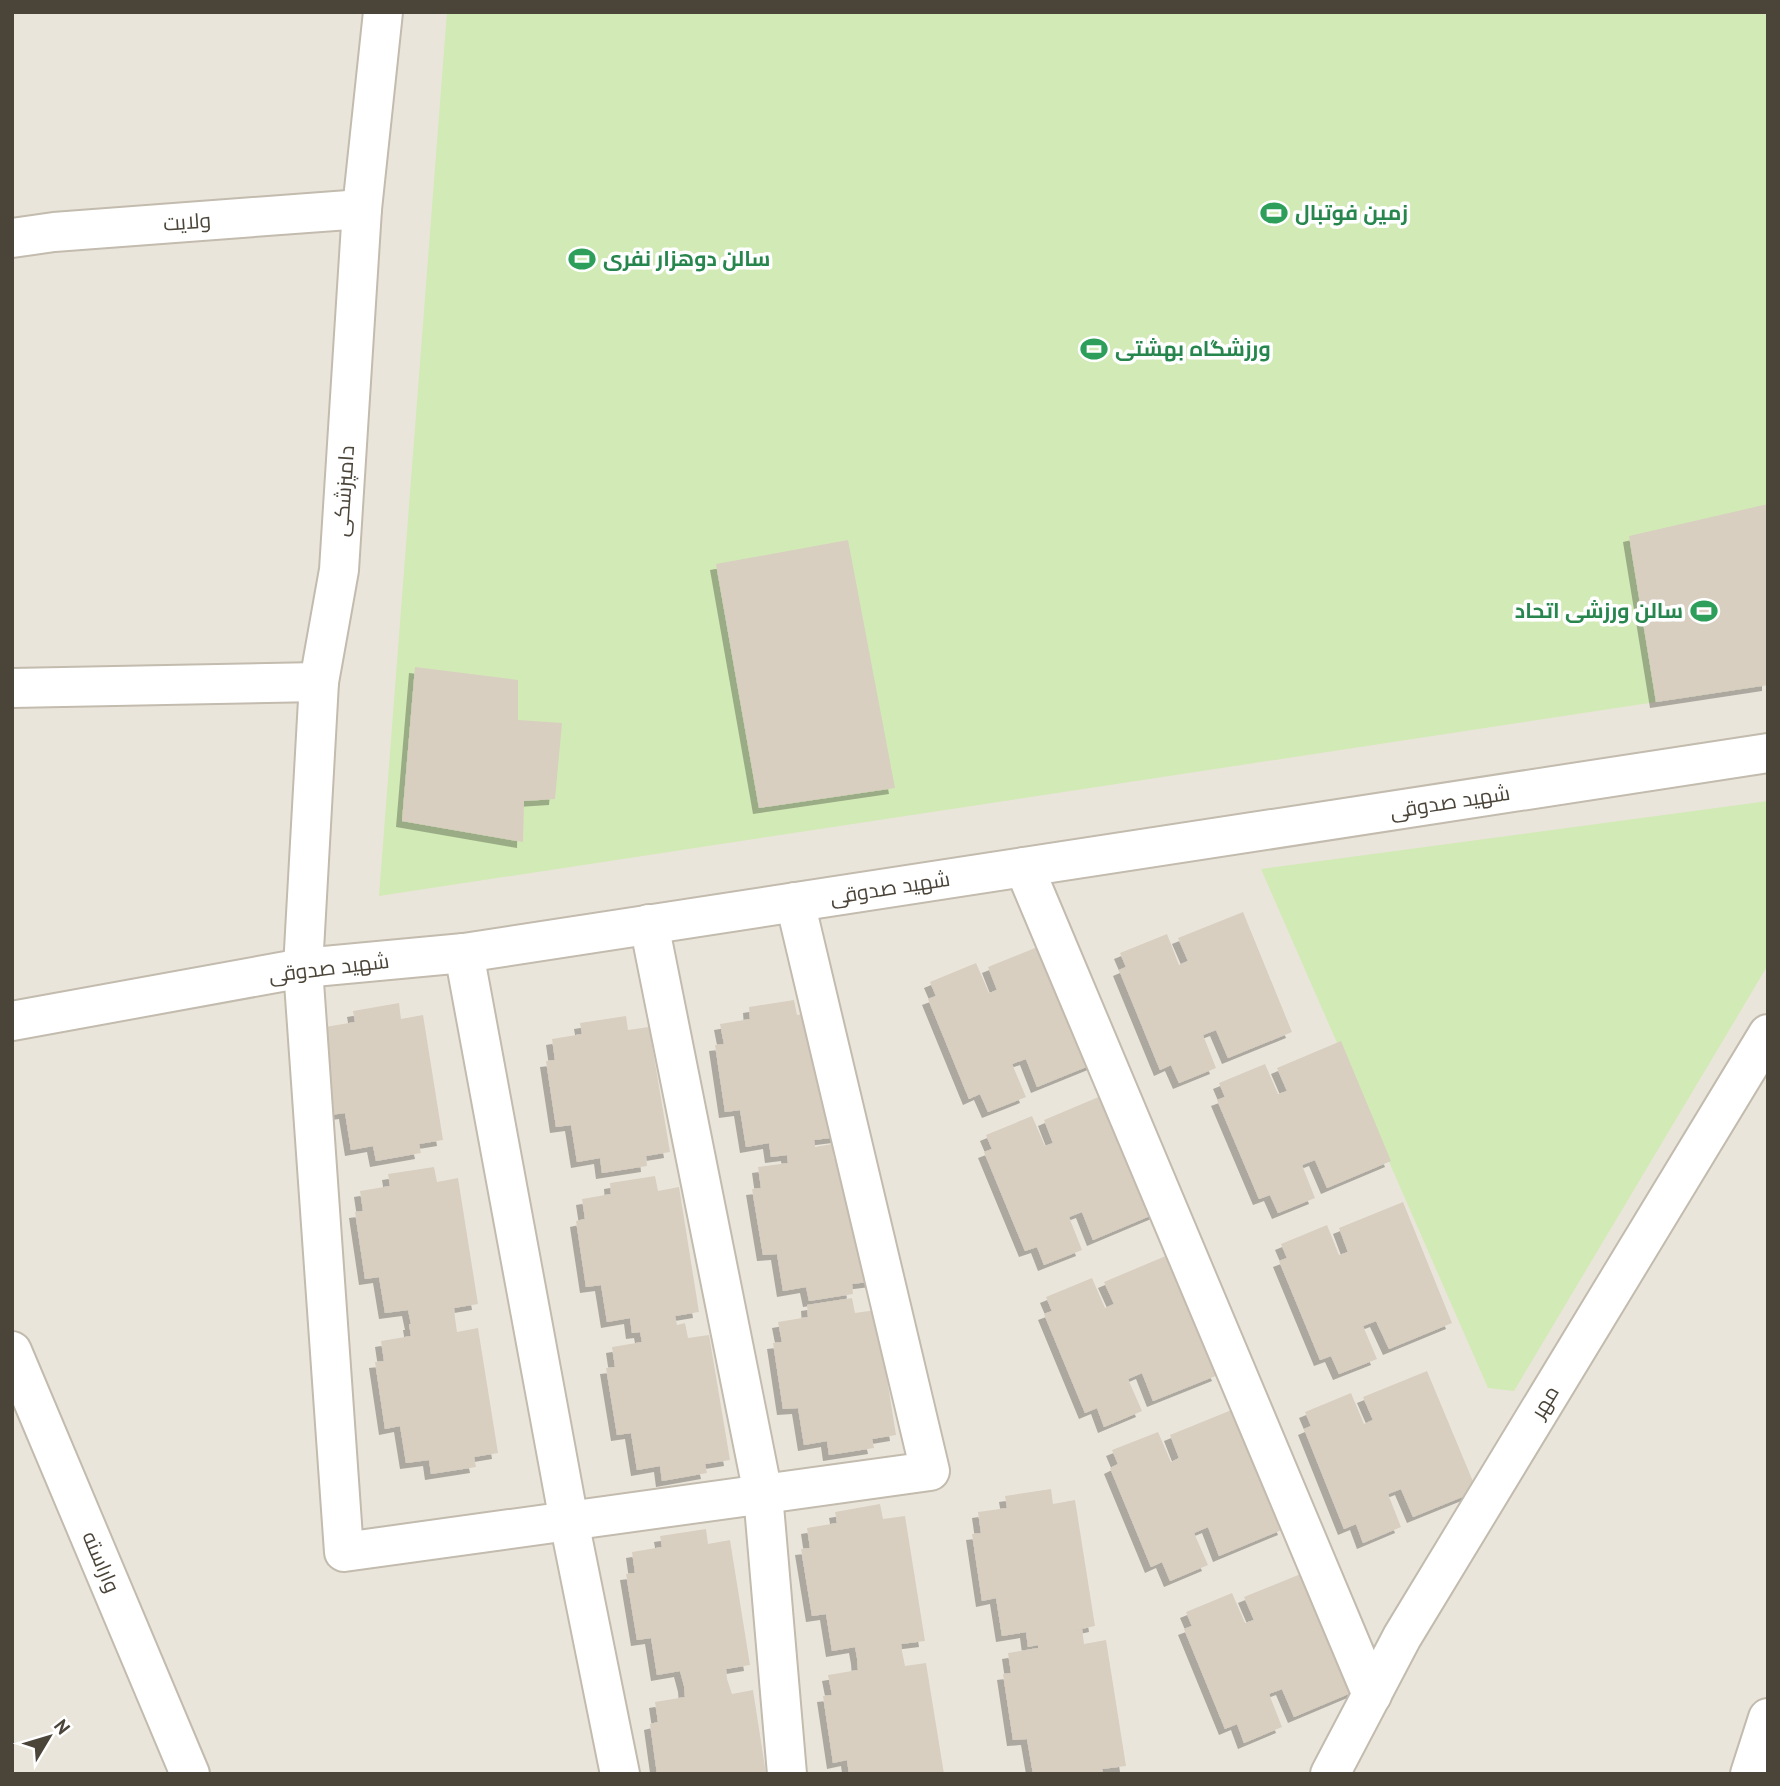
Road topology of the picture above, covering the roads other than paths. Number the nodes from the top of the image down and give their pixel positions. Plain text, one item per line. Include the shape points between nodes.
1 (383, 12) edge
2 (362, 209) junction
3 (12, 239) edge
4 (319, 682) junction
5 (12, 688) edge
6 (1768, 753) edge
7 (1024, 867) junction
8 (795, 902) junction
9 (649, 924) junction
10 (464, 953) junction
11 (303, 968) junction
12 (12, 1021) edge
13 (1768, 1034) edge
14 (12, 1351) edge
15 (763, 1494) junction
16 (569, 1521) junction
17 (1372, 1695) junction
18 (1768, 1718) edge
19 (190, 1774) edge
20 (620, 1774) edge
21 (787, 1774) edge
22 (1331, 1774) edge
23 (1750, 1774) edge

1 - 2 street, دامپزشکی
2 - 3 street, ولایت
2 - 4 street, دامپزشکی via 339,570
4 - 5 street
4 - 11 street, دامپزشکی
6 - 7 street, شهید صدوقی
7 - 8 street, شهید صدوقی
7 - 17 street
8 - 9 street, شهید صدوقی
8 - 15 street via 930,1471
9 - 10 street, شهید صدوقی
9 - 15 street
10 - 11 street, شهید صدوقی
10 - 16 street
11 - 12 street, شهید صدوقی
11 - 16 street, دامپزشکی via 344,1552
13 - 17 street, مهر via 1402,1637
14 - 19 street, واراسته
15 - 16 street
15 - 21 street
16 - 20 street
17 - 22 street, مهر
18 - 23 street

